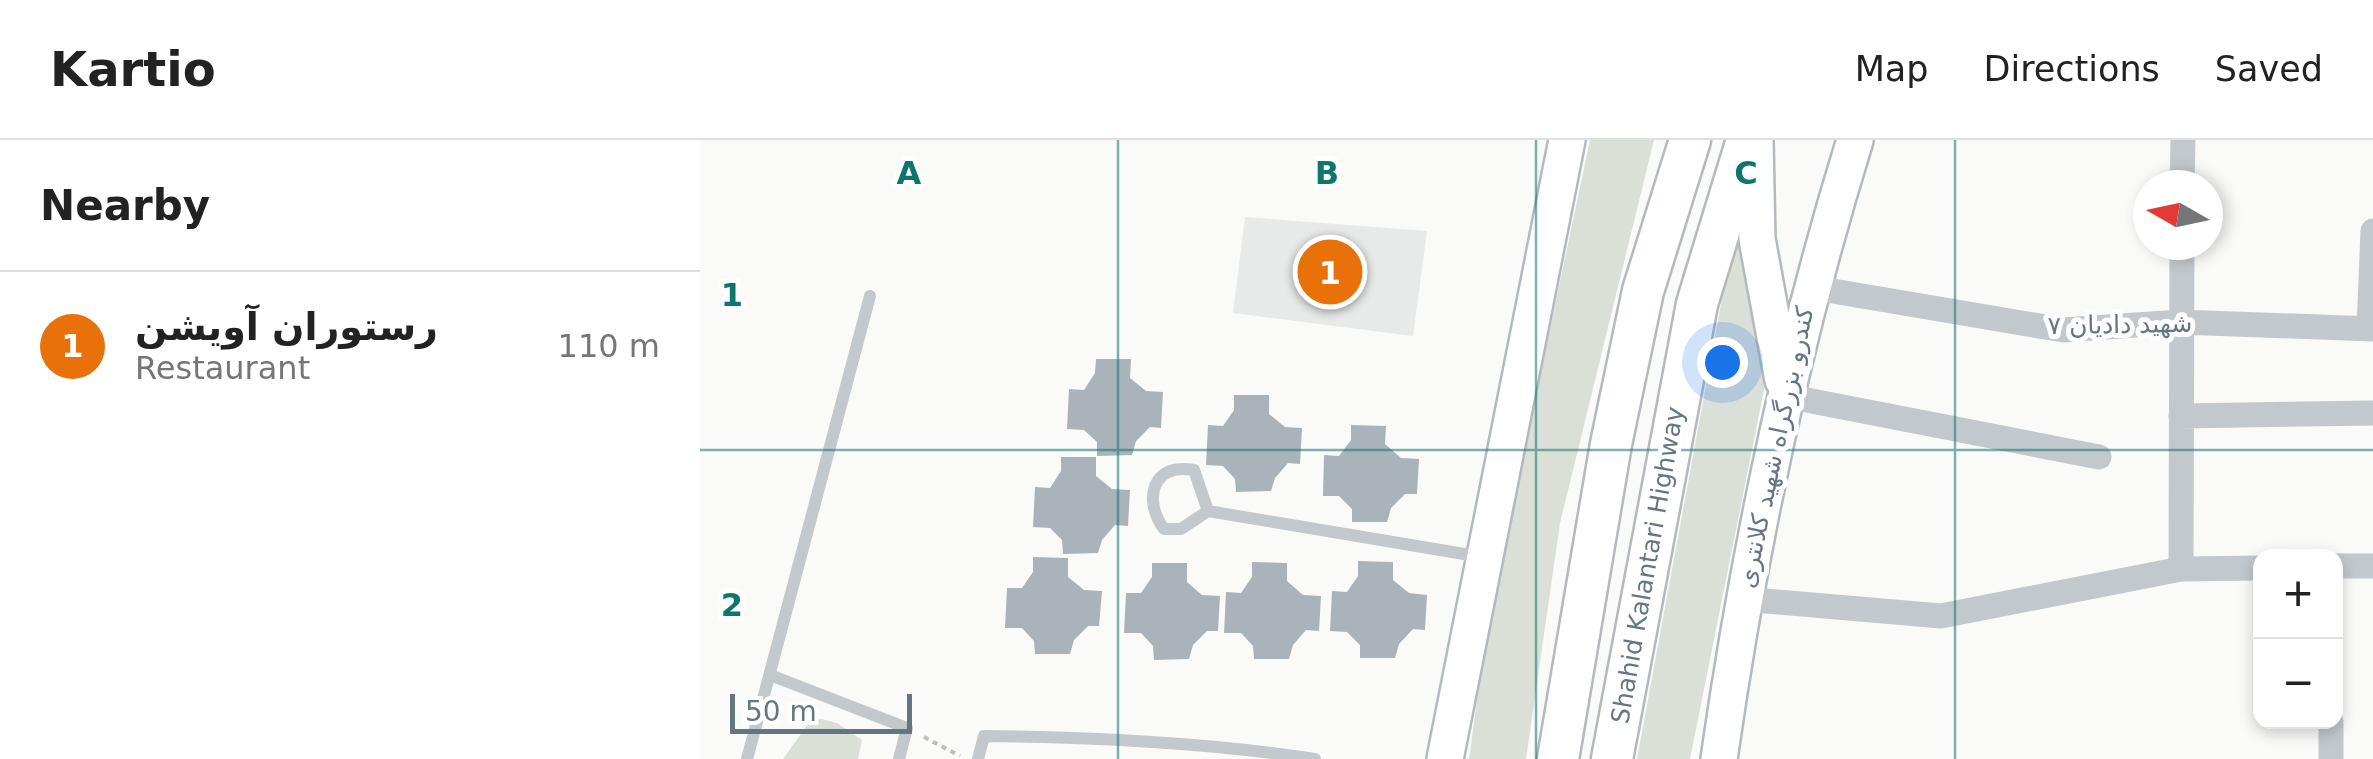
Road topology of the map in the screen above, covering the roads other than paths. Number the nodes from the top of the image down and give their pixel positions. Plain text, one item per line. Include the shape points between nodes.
1 (1567, 140) edge
2 (1690, 140) edge
3 (1747, 140) edge
4 (1755, 140) edge
5 (1855, 140) edge
6 (2183, 140) edge
7 (2182, 170) edge
8 (2373, 231) edge
9 (2182, 260) edge
10 (1809, 287) junction
11 (870, 296) dead end
12 (2180, 322) junction
13 (2371, 329) edge
14 (1786, 396) junction
15 (2373, 413) edge
16 (2182, 416) junction
17 (2099, 456) dead end
18 (1208, 511) junction
19 (1484, 558) junction
20 (2343, 566) edge
21 (2373, 566) edge
22 (2253, 568) edge
23 (2181, 569) junction
24 (1742, 599) junction
25 (770, 676) junction
26 (2331, 729) edge
27 (748, 759) edge
28 (898, 759) edge
29 (978, 759) edge
30 (1315, 759) edge
31 (1445, 759) edge
32 (1558, 759) edge
33 (1612, 759) edge
34 (1719, 759) edge
35 (2330, 759) edge

1 - 19 main road
2 - 32 highway via 1643,291 1610,444
3 - 33 highway, Shahid Kalantari Highway via 1697,304
4 - 14 main road via 1758,240
5 - 10 main road, کندرو بزرگراه شهید کلانتری
6 - 7 street
8 - 13 street
9 - 12 street
10 - 12 street, شهید دادیان ۷ via 2063,330
10 - 14 main road, کندرو بزرگراه شهید کلانتری
11 - 25 lane
12 - 13 street, شهید دادیان ۷
12 - 16 street
14 - 17 street
14 - 24 main road, کندرو بزرگراه شهید کلانتری
15 - 16 street
16 - 23 street
18 - 18 lane via 1194,470 1178,467 1159,476 1150,495 1164,529 1181,529
18 - 19 lane
19 - 31 main road
20 - 21 street
22 - 23 street
23 - 24 street via 1941,616
24 - 34 main road, کندرو بزرگراه شهید کلانتری
25 - 27 lane
25 - 28 lane via 907,728
26 - 35 street
29 - 30 lane via 984,736 1230,746

